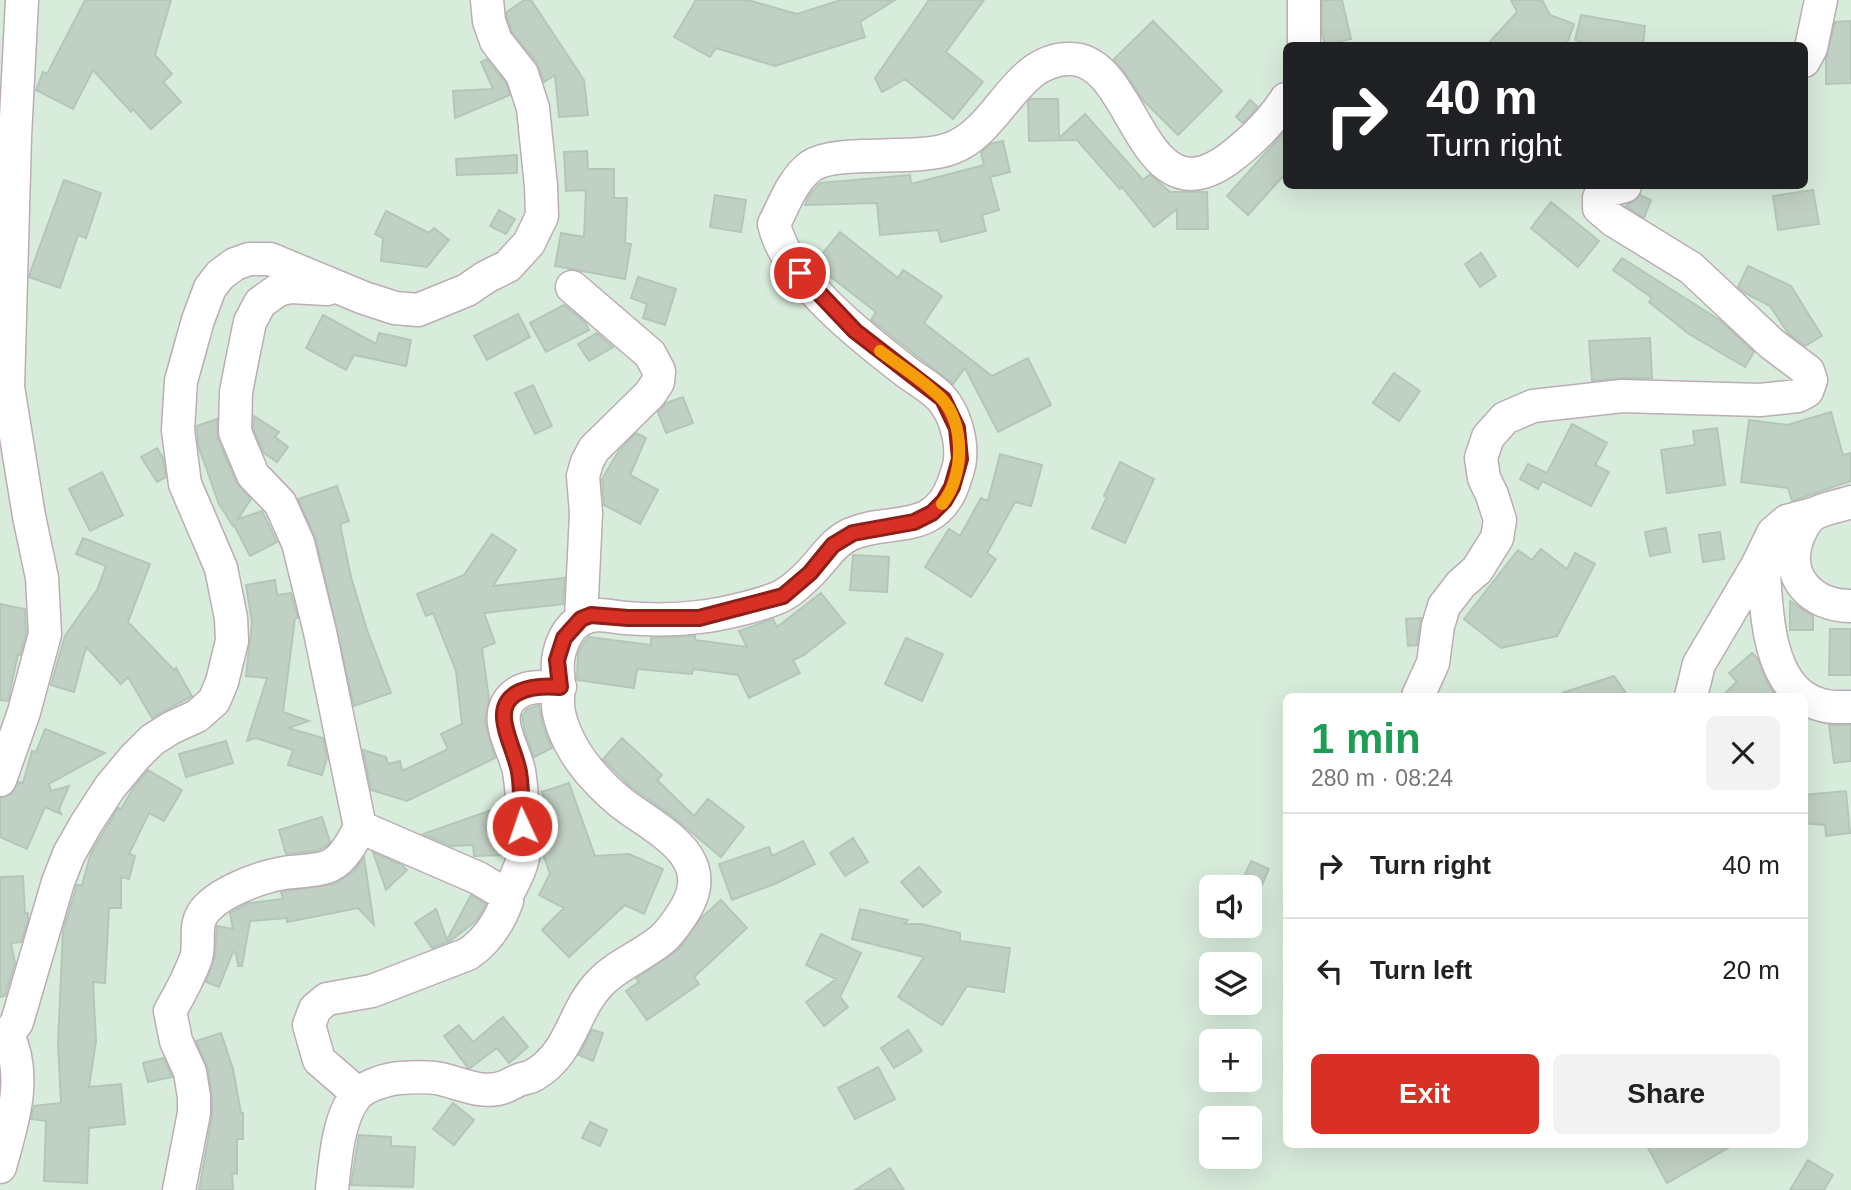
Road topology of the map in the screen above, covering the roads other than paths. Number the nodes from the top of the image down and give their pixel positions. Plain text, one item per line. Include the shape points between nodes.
1 (22, 0) edge
2 (487, 0) edge
3 (1304, 0) edge
4 (1821, 0) edge
5 (1304, 42) edge
6 (1808, 52) edge
7 (1283, 104) edge
8 (8, 128) edge
9 (1614, 189) edge
10 (572, 287) dead end
11 (340, 289) junction
12 (1851, 502) edge
13 (1813, 514) junction
14 (1763, 554) junction
15 (1851, 606) edge
16 (581, 619) junction
17 (560, 687) junction
18 (1419, 693) edge
19 (1692, 693) edge
20 (1801, 693) edge
21 (1808, 699) edge
22 (1851, 706) edge
23 (0, 780) edge
24 (360, 827) junction
25 (506, 897) junction
26 (4, 1038) edge
27 (357, 1093) junction
28 (0, 1167) edge
29 (179, 1190) edge
30 (332, 1190) edge

1 - 8 street
2 - 11 street via 496,41 522,74 533,108 542,216 529,243 508,266 467,290 418,310 396,308
3 - 5 street
4 - 6 street
7 - 16 street via 1271,123 1241,149 1211,171 1193,174 1163,162 1098,68 1075,58 1052,60 1032,71 973,136 953,148 829,159 812,165 791,190 774,224 777,240 811,287 855,331 943,399 957,428 960,459 952,487 932,513 914,522 853,533 833,545 783,596 699,618 591,615
8 - 23 street via 8,387 42,578 45,634
9 - 18 street via 1599,198 1599,208 1691,268 1772,344 1808,371 1807,391 1760,400 1622,396 1533,406 1504,418 1488,437 1481,458 1500,520 1497,538 1477,570 1444,606 1433,663
10 - 16 street via 650,354 659,371 659,382 650,394 594,449 587,462
11 - 24 street via 291,287 260,303 244,351 234,432 253,475 280,503 298,543
11 - 26 street via 270,259 235,264 210,288 181,381 178,430 185,484 221,568 231,618 232,641 222,682 214,701 197,716 152,740 135,757 86,824 58,882 17,1023
12 - 13 street
13 - 14 street via 1787,521 1773,533
13 - 15 street via 1796,543 1795,572 1814,595
14 - 19 street via 1699,664
14 - 20 street via 1774,657
16 - 17 street via 564,638 557,660
17 - 25 street via 523,690 506,705 505,729 519,774 524,852
17 - 27 street via 558,711 587,769 681,849 695,877 693,897 663,939 600,982 555,1059 532,1077 486,1090 439,1079 391,1079
21 - 22 street via 1827,707
24 - 25 street via 478,878
24 - 29 street via 351,845 331,865 281,873 234,889 203,911 196,934 197,955 170,1011 194,1097
25 - 27 street via 493,931 468,954 372,991 327,999 315,1009 309,1025 319,1060
26 - 28 street via 16,1051 19,1080
27 - 30 street via 345,1115

